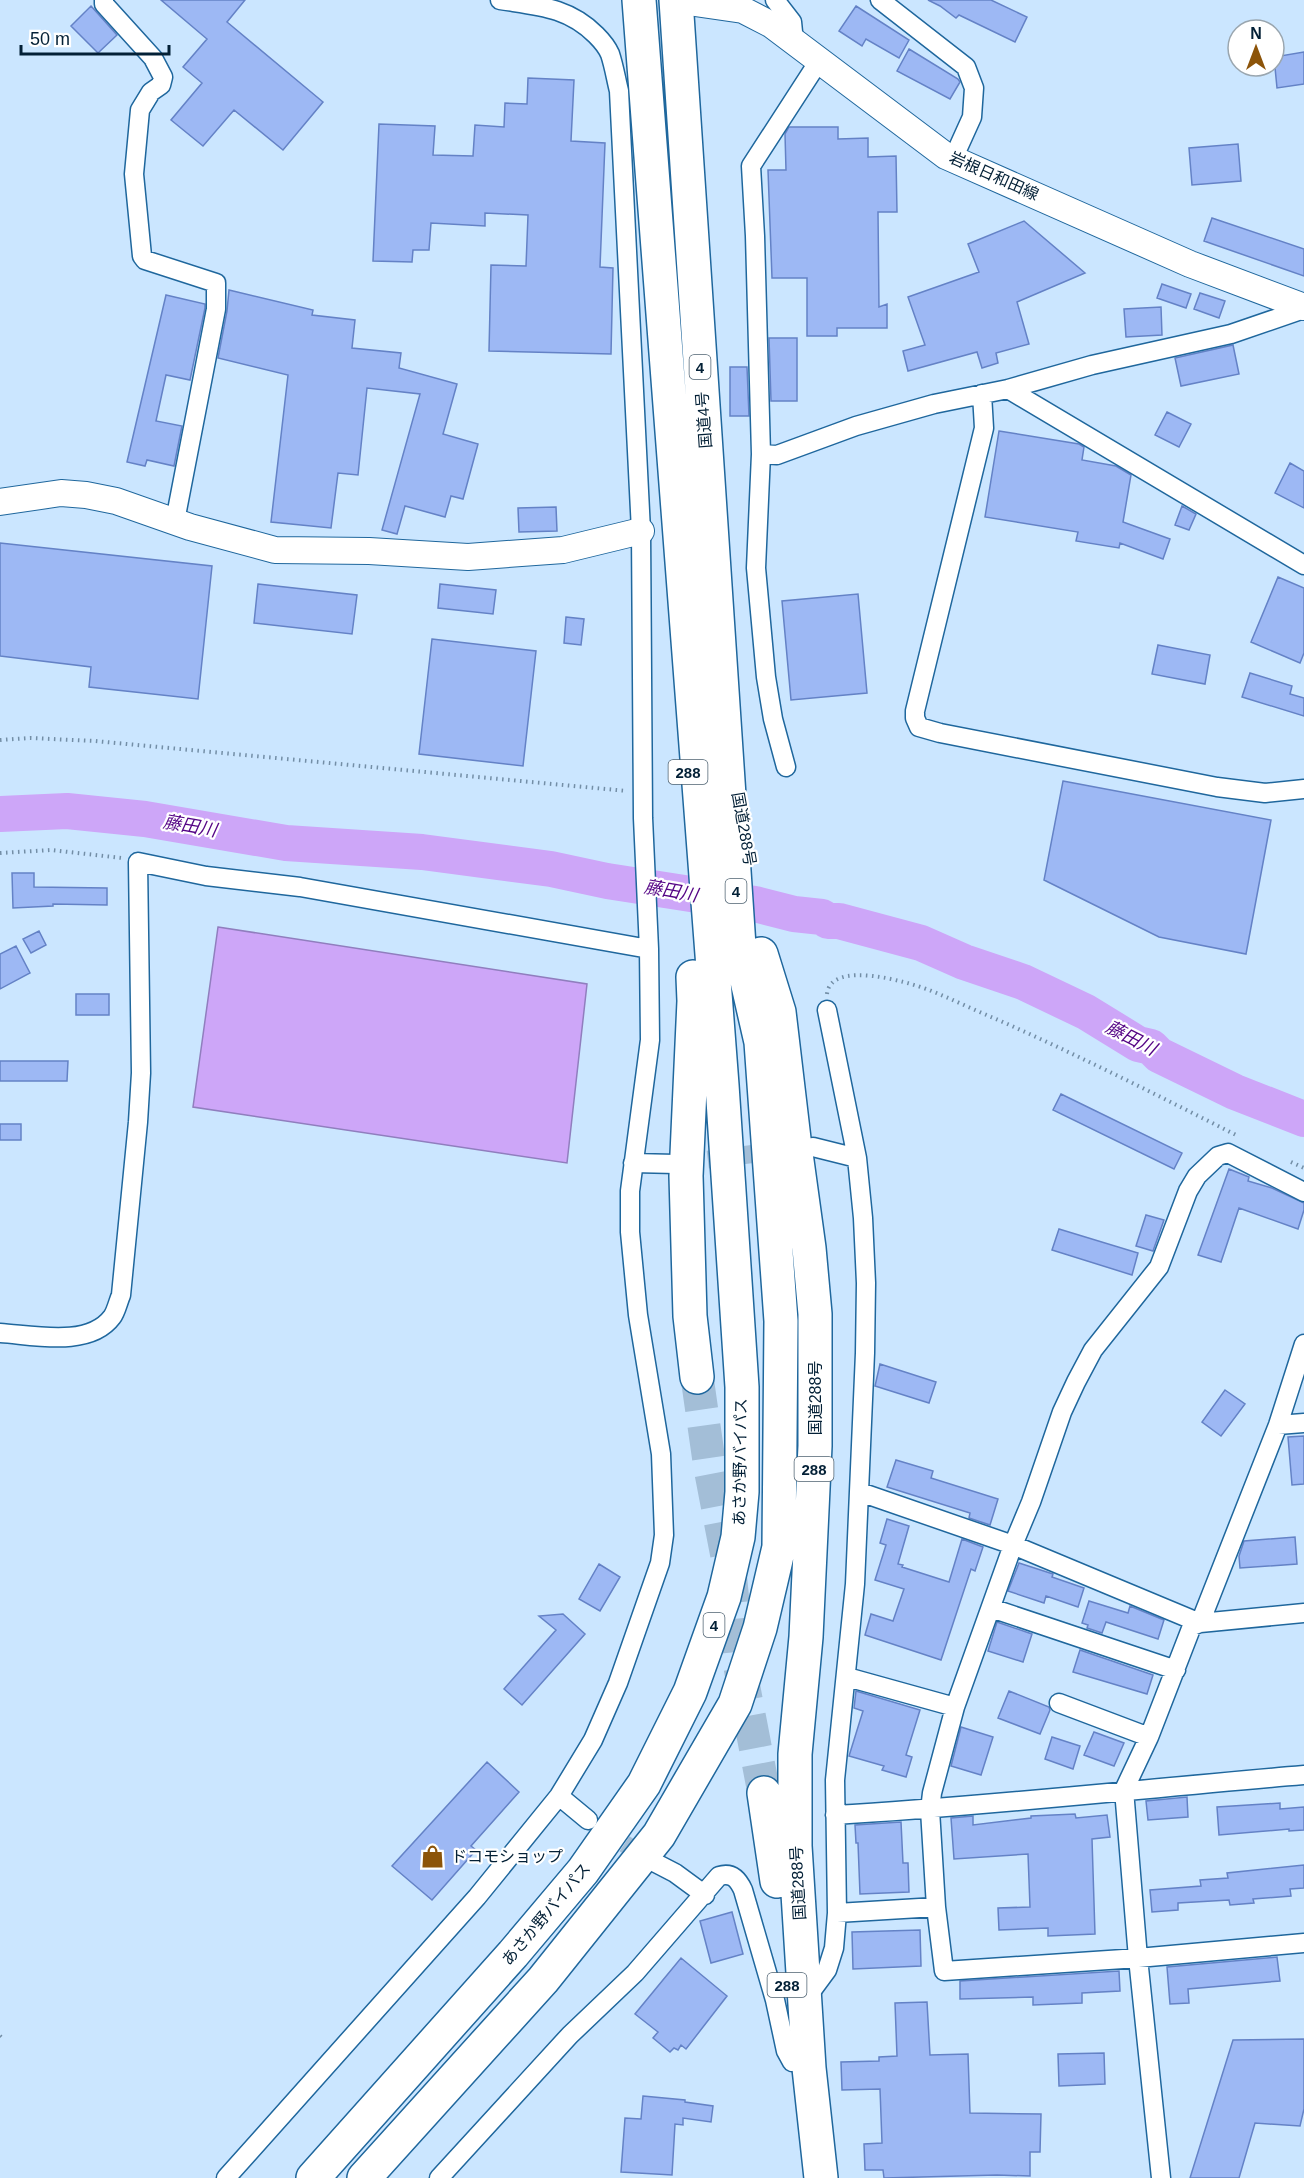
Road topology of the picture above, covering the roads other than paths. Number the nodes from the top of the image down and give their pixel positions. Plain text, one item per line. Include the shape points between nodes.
1 (104, 0) edge
2 (500, 0) edge
3 (639, 0) edge
4 (675, 0) edge
5 (775, 0) edge
6 (880, 0) edge
7 (794, 42) junction
8 (819, 61) junction
9 (953, 159) junction
10 (1304, 308) edge
11 (1008, 389) junction
12 (982, 394) junction
13 (761, 454) junction
14 (0, 502) edge
15 (175, 521) junction
16 (641, 531) junction
17 (1304, 565) edge
18 (693, 715) joint
19 (724, 733) joint
20 (786, 767) dead end
21 (1304, 789) edge
22 (716, 833) junction
23 (649, 940) junction
24 (725, 944) junction
25 (827, 1010) road end
26 (813, 1147) dead end
27 (857, 1158) junction
28 (633, 1163) junction
29 (676, 1164) tunnel mouth
30 (1304, 1192) edge
31 (0, 1333) edge
32 (1304, 1344) edge
33 (697, 1377) tunnel mouth
34 (1304, 1423) edge
35 (1278, 1425) junction
36 (860, 1492) junction
37 (1013, 1545) junction
38 (991, 1608) junction
39 (1304, 1613) edge
40 (1200, 1623) junction
41 (1176, 1670) junction
42 (847, 1677) junction
43 (1059, 1703) dead end
44 (955, 1707) junction
45 (1149, 1737) junction
46 (1304, 1775) edge
47 (1124, 1790) junction
48 (764, 1792) tunnel mouth
49 (559, 1796) junction
50 (930, 1810) junction
51 (835, 1815) junction
52 (588, 1820) tunnel mouth
53 (646, 1858) tunnel mouth
54 (705, 1895) junction
55 (936, 1908) junction
56 (837, 1913) junction
57 (1304, 1943) edge
58 (1138, 1958) junction
59 (805, 1994) junction
60 (792, 2062) junction
61 (226, 2178) edge
62 (313, 2178) edge
63 (364, 2178) edge
64 (439, 2178) edge
65 (806, 2178) edge
66 (821, 2178) edge
67 (1161, 2178) edge

1 - 15 street via 153,58 163,77 140,110 134,174 142,256 216,283 216,309
2 - 16 street via 555,9 574,17 603,42 614,68 619,91
3 - 18 highway, 国道4号 / 4
4 - 7 main road, 岩根日和田線 via 743,10
4 - 19 highway, 国道4号 / 4
5 - 7 street via 792,22
6 - 9 street via 966,67 974,87 972,117
7 - 8 main road, 岩根日和田線
8 - 9 main road, 岩根日和田線
8 - 13 street via 751,166
9 - 10 main road, 岩根日和田線 via 1190,264
10 - 11 street via 1231,334 1092,365
11 - 12 street
11 - 17 street
12 - 13 street via 894,414 777,455
12 - 21 street via 984,428 915,711 919,727 1217,787 1265,793
13 - 20 street via 756,568 766,677
14 - 15 main road via 61,493 86,495
15 - 16 main road via 275,550 468,557 563,550
16 - 23 street via 643,818
18 - 22 highway, 国道288号 / 288
19 - 22 highway, 国道288号 / 288
22 - 24 highway, 国道288号 / 288
22 - 24 highway, 国道288号 / 288
23 - 28 street via 650,1040
23 - 31 street via 206,876 138,862 141,1073 121,1295 112,1318 78,1338
24 - 33 highway, 国道288号 / 288 via 694,1001 687,1188 690,1316
24 - 59 highway, 国道288号 / 288 via 779,1012 815,1314 814,1470 806,1637 795,1754 795,1846
24 - 62 highway, あさか野バイパス / 4 via 722,1085 742,1387 742,1492 738,1537 724,1597 690,1692 644,1784 583,1871
24 - 63 highway via 761,1042 781,1321 779,1547 760,1628 735,1704 659,1836 543,1980
25 - 27 street
26 - 27 street
27 - 36 street via 866,1283
28 - 29 street
28 - 49 street via 633,1277 661,1454 664,1534 660,1563 618,1683 593,1740
30 - 37 street via 1228,1153 1218,1156 1197,1176 1159,1267 1093,1350 1076,1382
32 - 35 street
34 - 35 street
35 - 40 street
36 - 37 street
36 - 42 street
37 - 38 street
37 - 40 street
38 - 41 street
38 - 44 street
39 - 40 street
40 - 41 street via 1192,1626
41 - 45 street
42 - 44 street
42 - 51 street via 835,1780
43 - 45 street
44 - 50 street
45 - 47 street
46 - 47 street
47 - 50 street
47 - 58 street
48 - 60 highway, 国道288号 / 288 via 782,1917
49 - 52 street
49 - 61 street via 477,1897
50 - 51 street
50 - 55 street
51 - 56 street
53 - 54 street
54 - 60 street via 719,1876 732,1875 739,1881
54 - 64 street
55 - 56 street
55 - 58 street via 944,1971
56 - 59 street via 834,1948 827,1970
57 - 58 street
58 - 67 street
59 - 66 highway, 国道288号 / 288
60 - 65 highway, 国道288号 / 288

